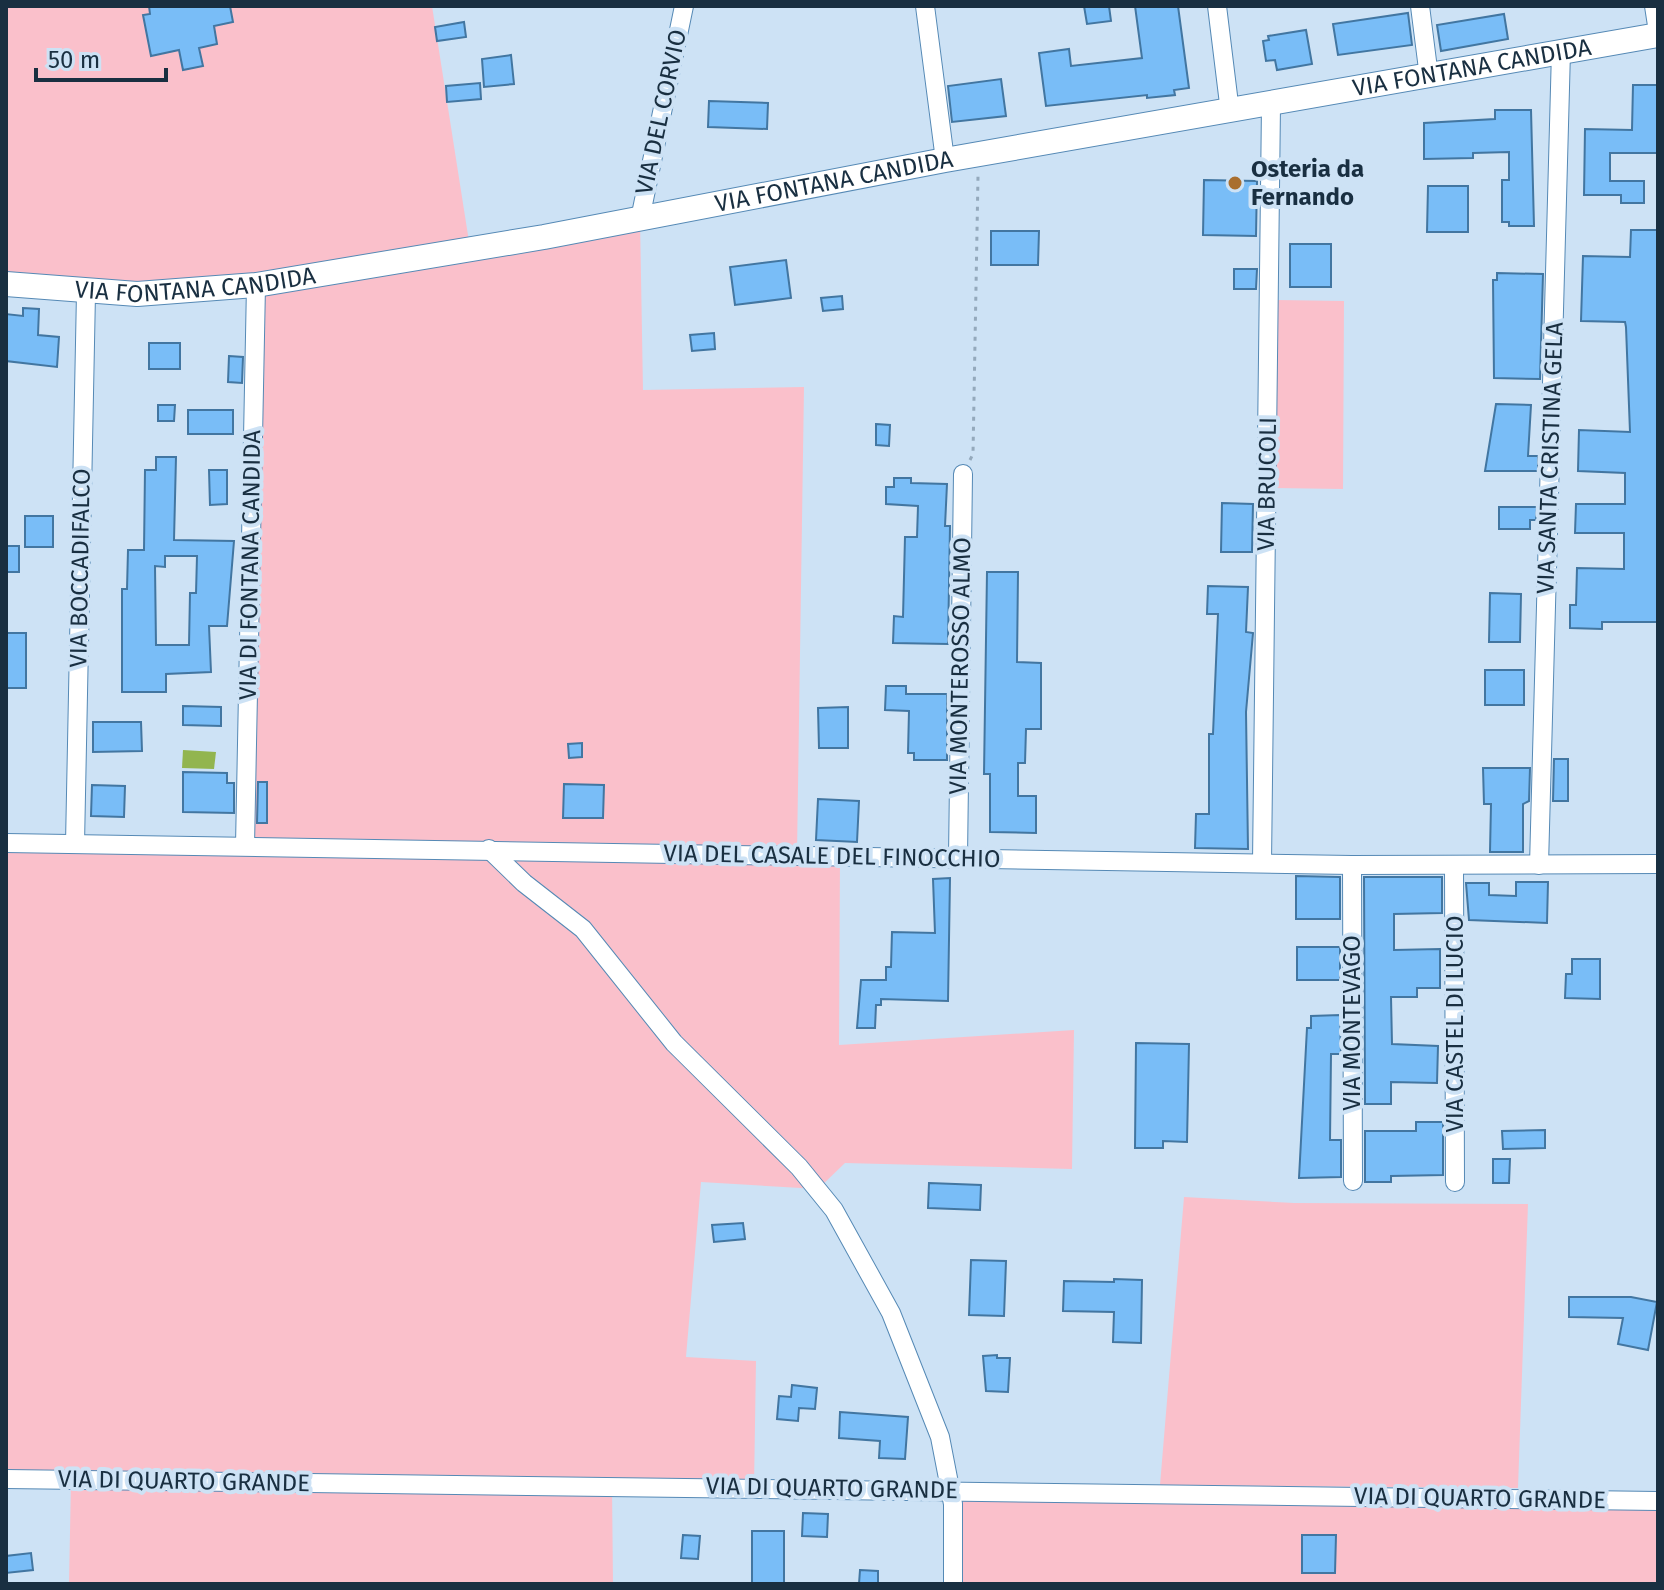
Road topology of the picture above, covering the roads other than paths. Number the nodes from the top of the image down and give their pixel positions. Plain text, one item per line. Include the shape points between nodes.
1 (684, 6) edge
2 (925, 6) edge
3 (1217, 6) edge
4 (1420, 6) edge
5 (1654, 6) edge
6 (1658, 33) edge
7 (1561, 51) junction
8 (1429, 77) junction
9 (1271, 105) junction
10 (1230, 112) junction
11 (945, 160) junction
12 (640, 219) junction
13 (6, 284) edge
14 (256, 285) junction
15 (86, 293) junction
16 (963, 474) road end
17 (6, 843) edge
18 (75, 844) junction
19 (245, 846) junction
20 (489, 849) junction
21 (958, 858) junction
22 (1262, 863) junction
23 (1658, 864) edge
24 (1352, 865) junction
25 (1454, 865) junction
26 (1539, 865) junction
27 (1353, 1181) dead end
28 (1455, 1182) dead end
29 (6, 1479) edge
30 (951, 1489) junction
31 (1658, 1501) edge
32 (953, 1584) edge

1 - 12 street, VIA DEL CORVIO
2 - 11 street
3 - 10 street
4 - 8 street
5 - 6 street
6 - 7 main road, VIA FONTANA CANDIDA
7 - 8 main road, VIA FONTANA CANDIDA
7 - 26 street, VIA SANTA CRISTINA GELA
8 - 9 main road, VIA FONTANA CANDIDA
9 - 10 main road, VIA FONTANA CANDIDA
9 - 22 street, VIA BRUCOLI
10 - 11 main road, VIA FONTANA CANDIDA
11 - 12 main road, VIA FONTANA CANDIDA
12 - 14 main road, VIA FONTANA CANDIDA
13 - 15 main road, VIA FONTANA CANDIDA
14 - 15 main road, VIA FONTANA CANDIDA
14 - 19 street, VIA DI FONTANA CANDIDA
15 - 18 street, VIA BOCCADIFALCO
16 - 21 street, VIA MONTEROSSO ALMO
17 - 18 street, VIA DEL CASALE DEL FINOCCHIO
18 - 19 street, VIA DEL CASALE DEL FINOCCHIO
19 - 20 street, VIA DEL CASALE DEL FINOCCHIO
20 - 21 street, VIA DEL CASALE DEL FINOCCHIO
20 - 30 street via 583,929 674,1043 792,1159 834,1210 903,1341 933,1418
21 - 22 street, VIA DEL CASALE DEL FINOCCHIO
22 - 24 street, VIA DEL CASALE DEL FINOCCHIO
23 - 26 street, VIA DEL CASALE DEL FINOCCHIO
24 - 25 street, VIA DEL CASALE DEL FINOCCHIO
24 - 27 street, VIA MONTEVAGO
25 - 26 street, VIA DEL CASALE DEL FINOCCHIO
25 - 28 street, VIA CASTEL DI LUCIO
29 - 30 street, VIA DI QUARTO GRANDE
30 - 31 street, VIA DI QUARTO GRANDE
30 - 32 street

